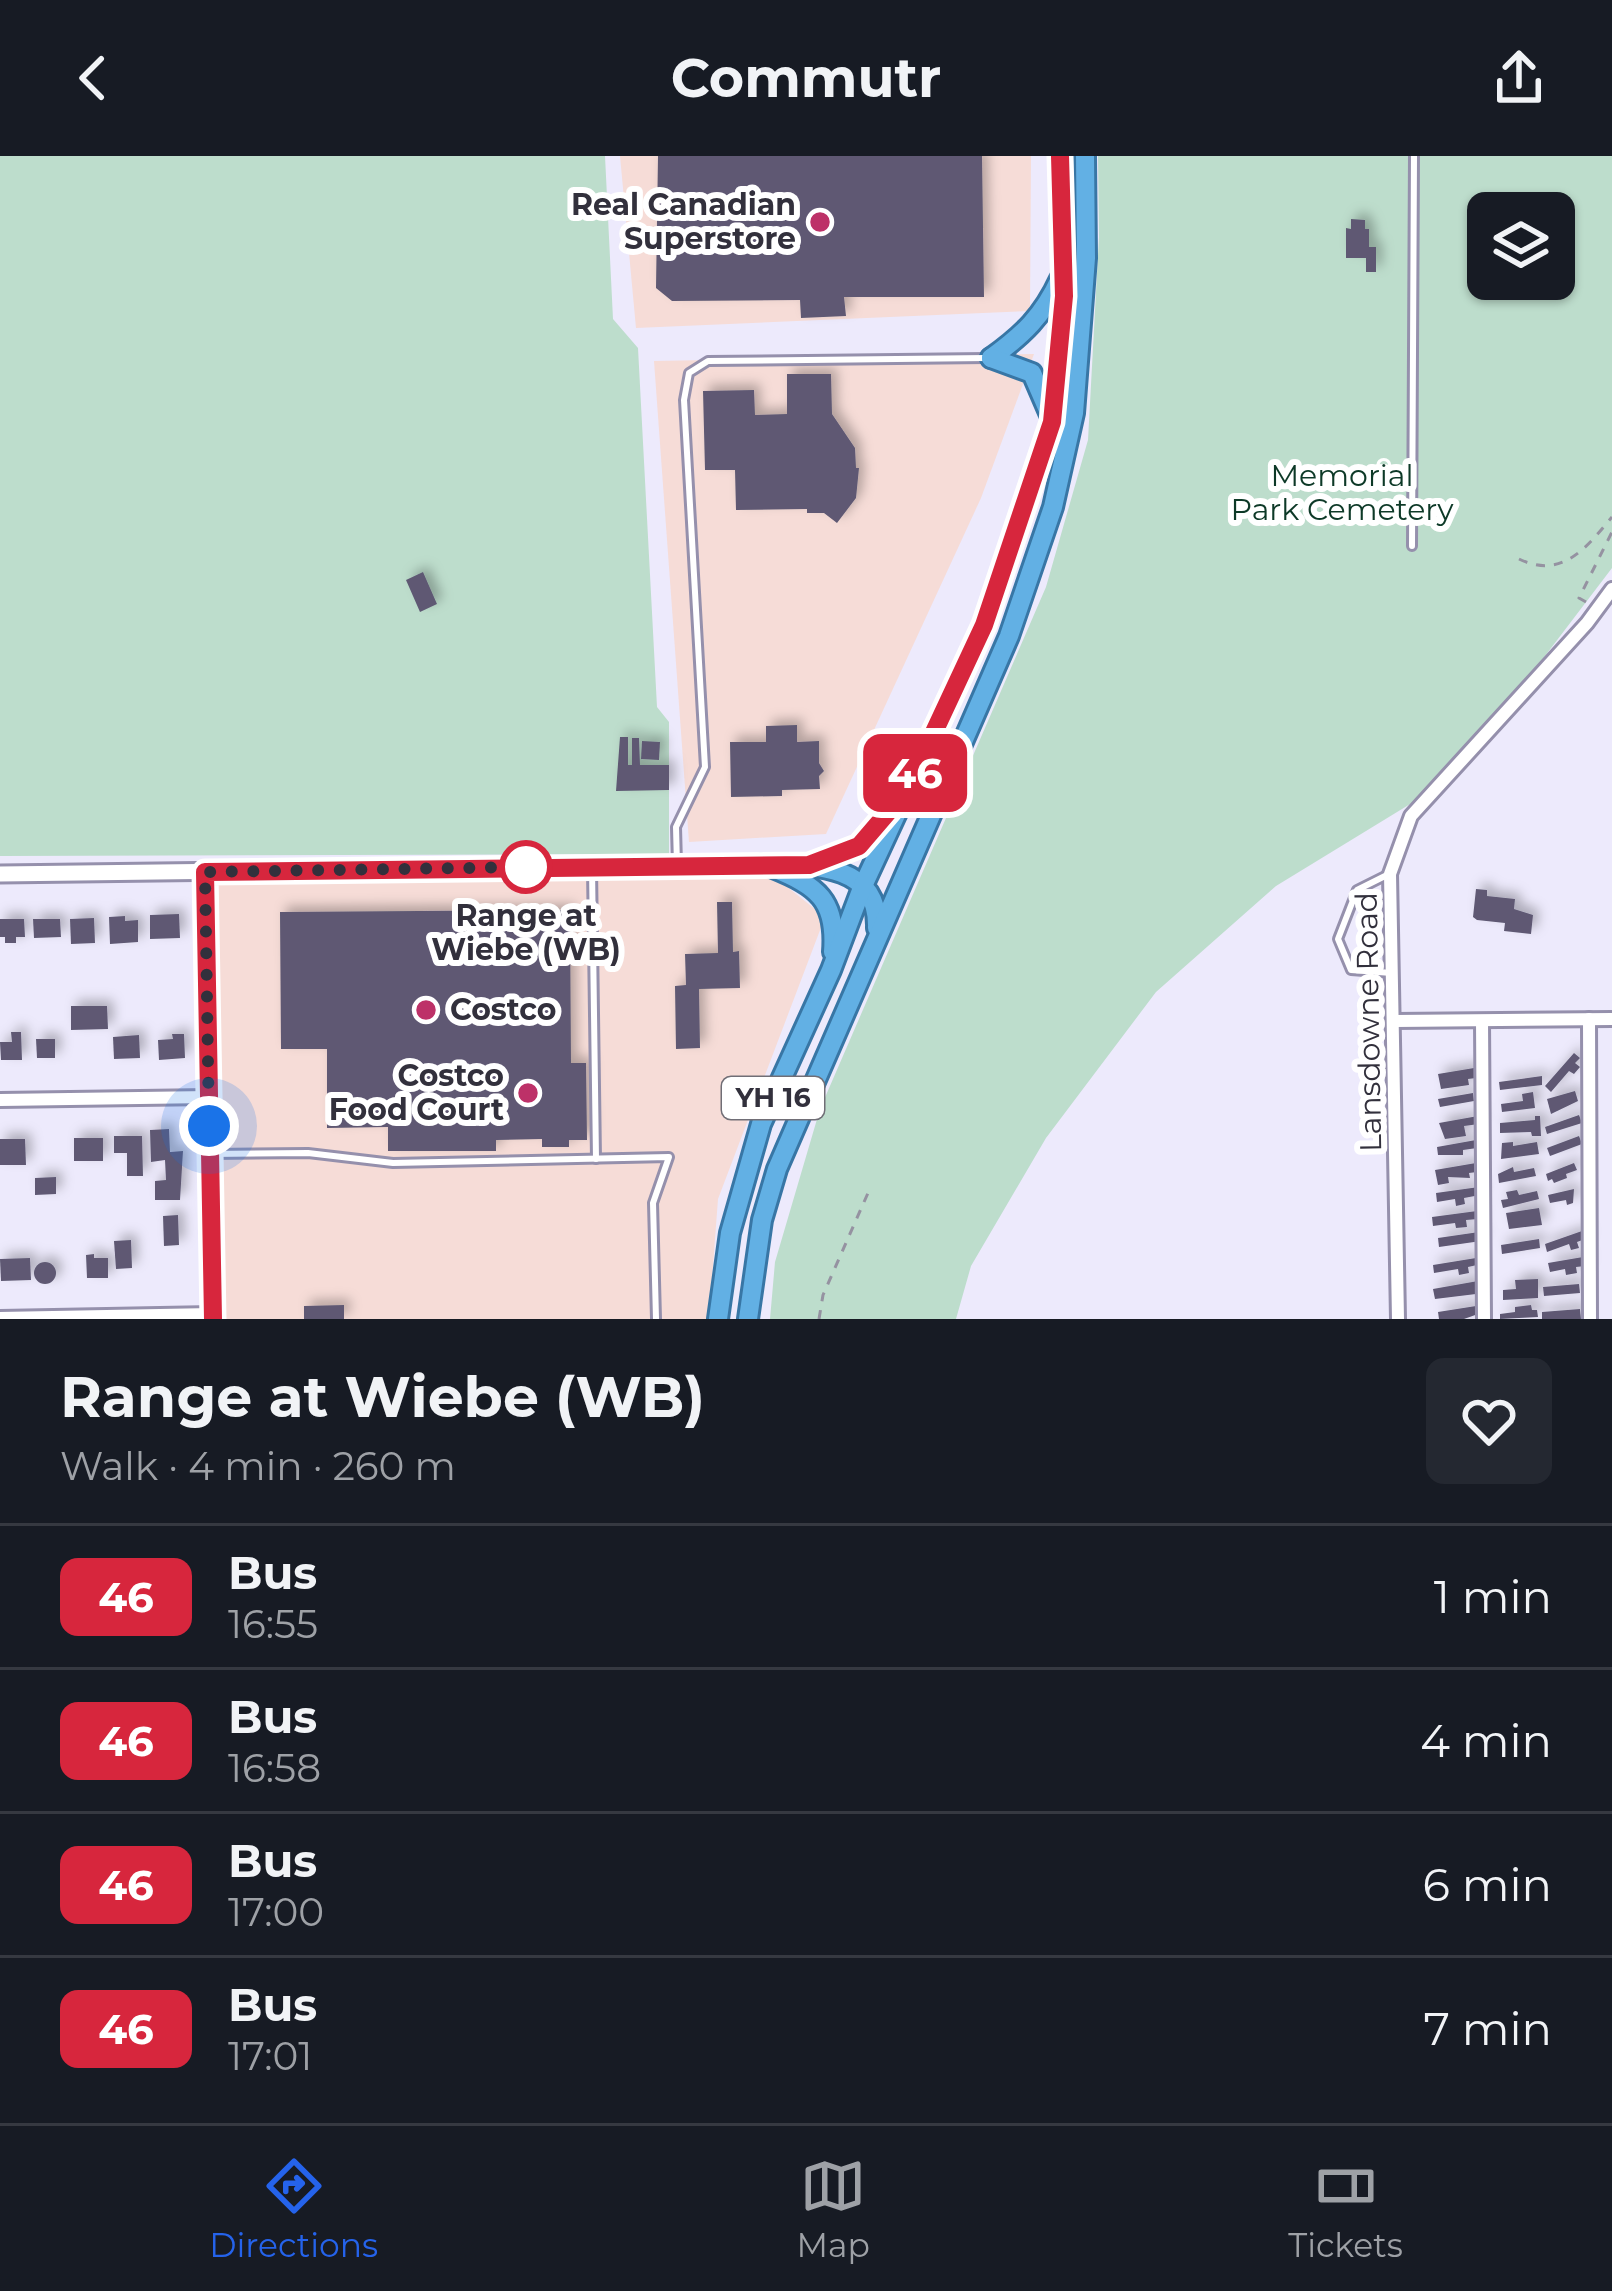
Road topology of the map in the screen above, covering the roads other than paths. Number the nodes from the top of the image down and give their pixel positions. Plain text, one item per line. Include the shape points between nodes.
1 (1060, 156) edge
2 (1085, 156) edge
3 (1414, 156) edge
4 (1060, 280) junction
5 (991, 358) junction
6 (1052, 422) junction
7 (1412, 546) dead end
8 (1612, 589) edge
9 (907, 790) junction
10 (763, 864) junction
11 (677, 865) junction
12 (809, 865) junction
13 (592, 866) junction
14 (205, 872) junction
15 (0, 874) edge
16 (1390, 874) junction
17 (862, 888) junction
18 (877, 938) junction
19 (831, 970) junction
20 (1392, 973) junction
21 (1589, 1019) junction
22 (1612, 1019) edge
23 (1395, 1021) junction
24 (1482, 1021) junction
25 (209, 1097) junction
26 (0, 1100) edge
27 (210, 1154) junction
28 (596, 1159) junction
29 (213, 1317) edge
30 (0, 1318) edge
31 (656, 1319) edge
32 (718, 1319) edge
33 (748, 1319) edge
34 (1398, 1319) edge
35 (1484, 1319) edge
36 (1590, 1319) edge

1 - 4 highway, YH 16
2 - 18 highway, YH 16 via 1074,413 1053,507 1009,636
3 - 7 lane
4 - 5 highway via 1025,334
4 - 6 highway, YH 16
5 - 6 highway via 1032,373
5 - 11 lane via 708,361 689,373 684,400 705,767 676,827
6 - 9 highway, YH 16 via 984,625
8 - 16 street, Lansdowne Road via 1411,816
9 - 12 highway via 859,846
9 - 17 highway, YH 16
10 - 11 street
10 - 12 highway
10 - 19 highway via 806,882 828,904
11 - 13 street
12 - 17 highway via 848,874
13 - 14 street
13 - 28 lane
14 - 15 street
14 - 25 street
16 - 20 street, Lansdowne Road
16 - 20 lane via 1357,890 1337,939 1351,970
17 - 18 highway via 877,911
17 - 19 highway, YH 16
18 - 33 highway, YH 16 via 777,1169
19 - 32 highway, YH 16 via 743,1179
20 - 23 street, Lansdowne Road
21 - 22 street
21 - 24 street
21 - 36 street
23 - 24 street
23 - 34 street, Lansdowne Road
24 - 35 street
25 - 26 street
25 - 27 street
27 - 28 lane via 393,1163
27 - 29 street
28 - 31 lane via 669,1157 652,1202
29 - 30 street

